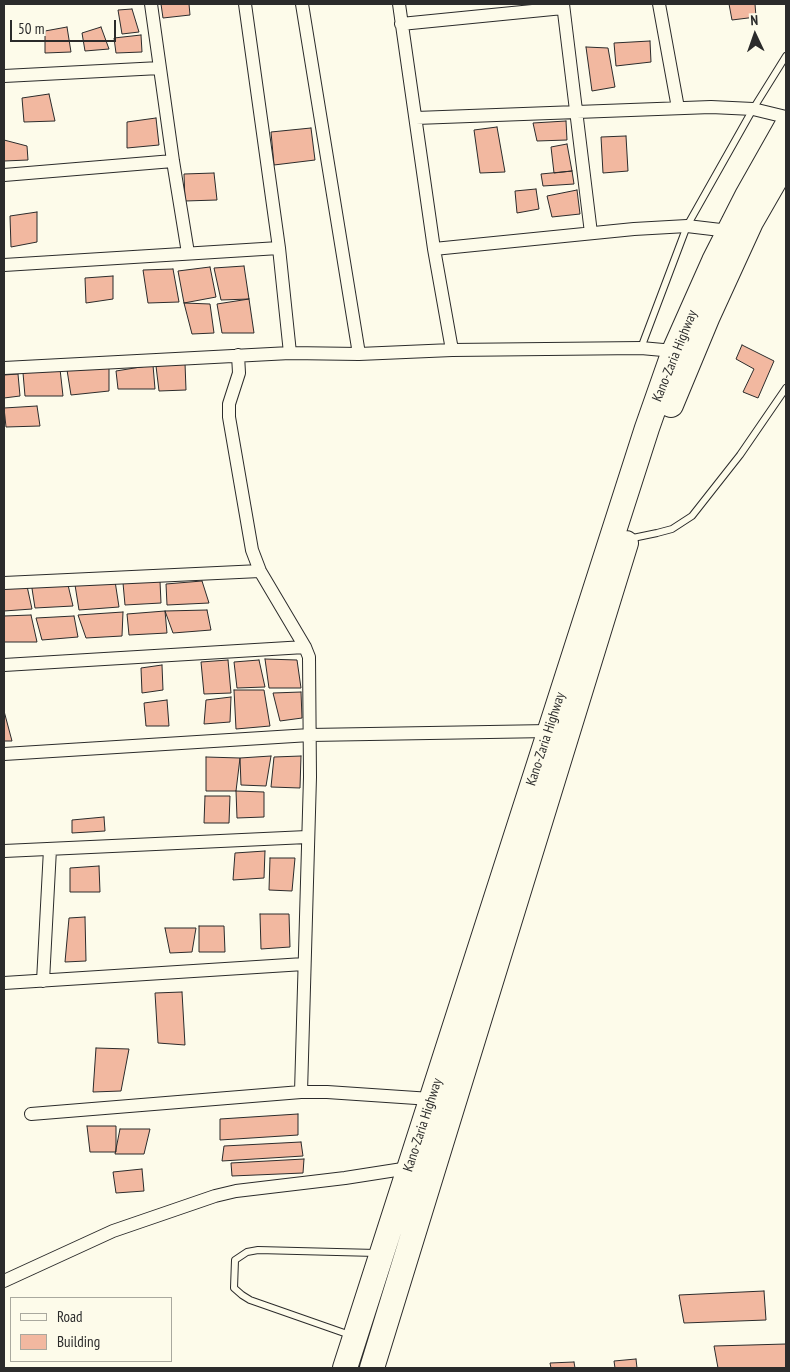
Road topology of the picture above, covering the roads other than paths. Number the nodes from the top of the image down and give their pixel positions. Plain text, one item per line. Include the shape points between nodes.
1 (151, 4) edge
2 (245, 4) edge
3 (302, 4) edge
4 (399, 4) edge
5 (659, 4) edge
6 (563, 6) edge
7 (401, 24) junction
8 (786, 56) edge
9 (160, 68) junction
10 (4, 76) edge
11 (678, 108) junction
12 (753, 109) junction
13 (577, 112) junction
14 (786, 116) edge
15 (416, 118) junction
16 (786, 127) edge
17 (173, 161) junction
18 (786, 161) edge
19 (4, 174) edge
20 (687, 226) junction
21 (728, 231) junction
22 (591, 233) junction
23 (279, 248) junction
24 (434, 249) junction
25 (188, 253) junction
26 (4, 264) edge
27 (641, 348) junction
28 (452, 350) junction
29 (674, 351) junction
30 (290, 353) junction
31 (359, 354) junction
32 (238, 355) junction
33 (4, 368) edge
34 (786, 388) edge
35 (628, 539) junction
36 (260, 571) junction
37 (4, 584) edge
38 (305, 647) junction
39 (4, 665) edge
40 (549, 731) junction
41 (310, 735) junction
42 (4, 754) edge
43 (307, 837) junction
44 (50, 849) junction
45 (4, 851) edge
46 (304, 964) junction
47 (43, 981) junction
48 (4, 983) edge
49 (301, 1092) junction
50 (431, 1099) junction
51 (32, 1114) dead end
52 (409, 1168) junction
53 (382, 1253) junction
54 (4, 1280) edge
55 (355, 1338) junction
56 (346, 1368) edge
57 (372, 1368) edge

1 - 9 street
2 - 23 street
3 - 31 street
4 - 7 street
5 - 11 street
6 - 7 street
6 - 13 street
7 - 15 street
8 - 12 lane
9 - 10 street
9 - 17 street
11 - 12 street
11 - 13 street
12 - 14 street
12 - 20 lane
13 - 15 street
13 - 22 street
15 - 24 street
16 - 21 highway, Kano-Zaria Highway
17 - 19 street
17 - 25 street
18 - 35 highway, Kano-Zaria Highway via 751,222 708,316 662,428
20 - 21 street
20 - 22 street
20 - 27 lane
21 - 29 highway, Kano-Zaria Highway
22 - 24 street
23 - 25 street
23 - 30 street
24 - 28 street
25 - 26 street
27 - 28 street
27 - 29 street
28 - 31 street
29 - 40 highway, Kano-Zaria Highway
30 - 31 street
30 - 32 street
32 - 33 street
32 - 36 street via 239,373 233,388 229,417 252,550
34 - 35 lane via 740,455 692,516 672,529
35 - 57 highway, Kano-Zaria Highway
36 - 37 street
36 - 38 street
38 - 39 street
38 - 41 street via 309,658
40 - 41 street
40 - 50 highway, Kano-Zaria Highway
41 - 42 street
41 - 43 street
43 - 44 street
43 - 46 street
44 - 45 street
44 - 47 street
46 - 47 street
46 - 49 street
47 - 48 street
49 - 50 street
49 - 51 street
50 - 52 highway, Kano-Zaria Highway
52 - 53 highway, Kano-Zaria Highway
52 - 54 street via 215,1196 113,1231
53 - 55 highway, Kano-Zaria Highway
53 - 55 lane via 258,1250 247,1252 235,1260 234,1288 242,1295
55 - 56 highway, Kano-Zaria Highway

